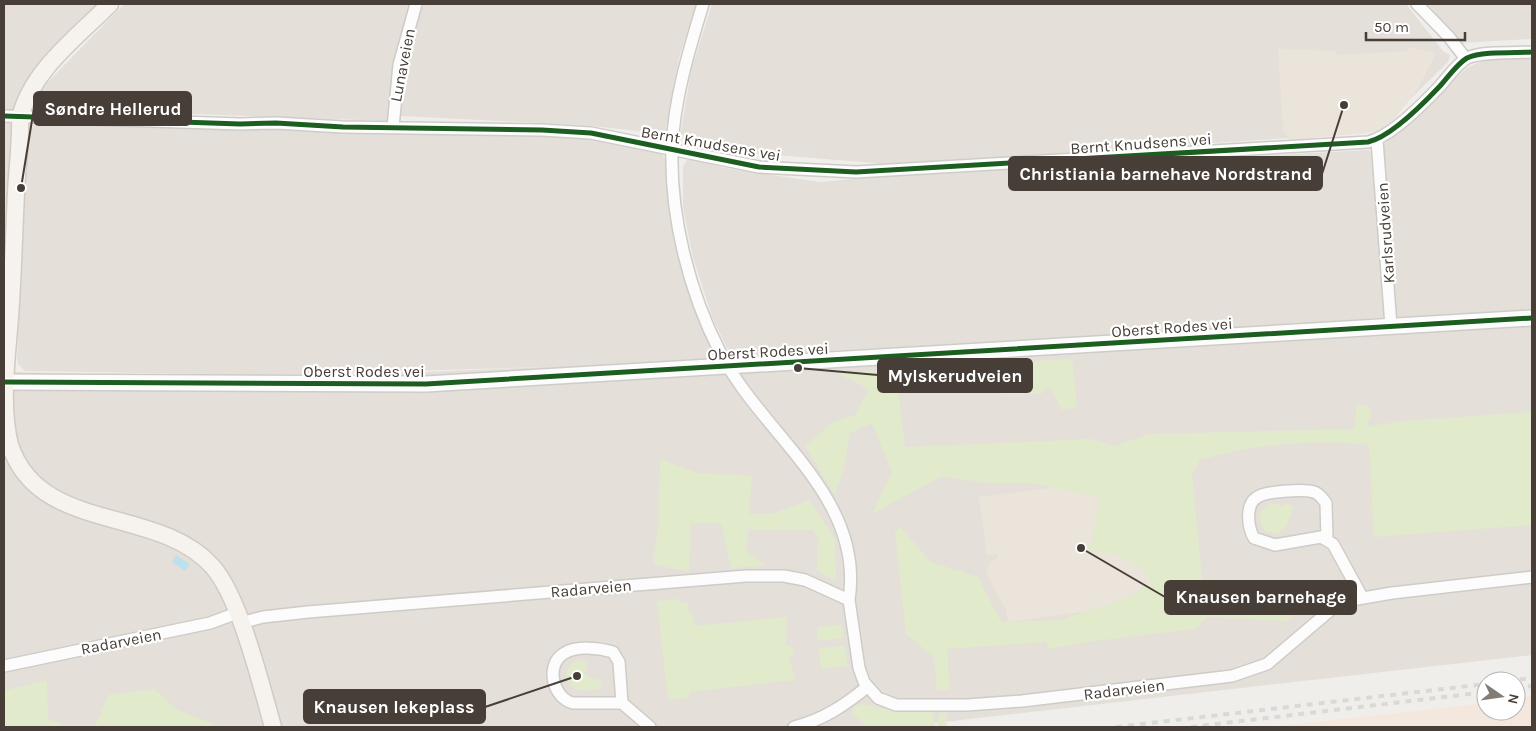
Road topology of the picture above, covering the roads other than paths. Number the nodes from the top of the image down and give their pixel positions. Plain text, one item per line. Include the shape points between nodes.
1 (110, 4) edge
2 (416, 4) edge
3 (704, 4) edge
4 (1417, 4) edge
5 (1532, 52) edge
6 (1466, 59) junction
7 (12, 117) edge
8 (393, 127) junction
9 (1377, 140) junction
10 (672, 148) junction
11 (1532, 318) edge
12 (1391, 326) junction
13 (729, 366) junction
14 (4, 382) edge
15 (6, 434) edge
16 (1327, 539) junction
17 (1532, 577) edge
18 (1362, 597) junction
19 (849, 600) junction
20 (238, 618) junction
21 (4, 666) edge
22 (867, 687) junction
23 (622, 703) junction
24 (273, 727) edge
25 (650, 727) edge
26 (794, 727) edge

1 - 7 main road via 37,80
2 - 8 street, Lunaveien via 399,65
3 - 10 street via 682,80
4 - 6 street
5 - 6 street
6 - 9 street via 1438,88
7 - 8 street, Bernt Knudsens vei
7 - 14 main road
8 - 10 street, Bernt Knudsens vei via 581,132
9 - 10 street, Bernt Knudsens vei via 856,172 759,167
9 - 12 street, Karlsrudveien
10 - 13 street via 675,204 686,260 696,294
11 - 12 street, Oberst Rodes vei
12 - 13 street, Oberst Rodes vei
13 - 14 street, Oberst Rodes vei via 426,384
13 - 19 street via 826,496 841,523 852,584
14 - 15 main road
15 - 20 main road via 26,476 42,490 68,505 174,538 194,550 220,575
16 - 16 street via 1321,537 1275,545 1254,538 1249,518 1254,498 1269,493 1316,492 1326,503
16 - 18 street via 1333,544
17 - 18 street, Radarveien
18 - 22 street, Radarveien via 1340,602 1267,664 1232,676 1022,701 928,706 889,703
19 - 20 street, Radarveien via 794,577 746,576
19 - 22 street via 859,668
20 - 21 street, Radarveien
20 - 24 main road
22 - 26 street via 833,712
23 - 23 street via 619,662 613,652 600,648 565,652 554,665 556,686 567,702
23 - 25 street

